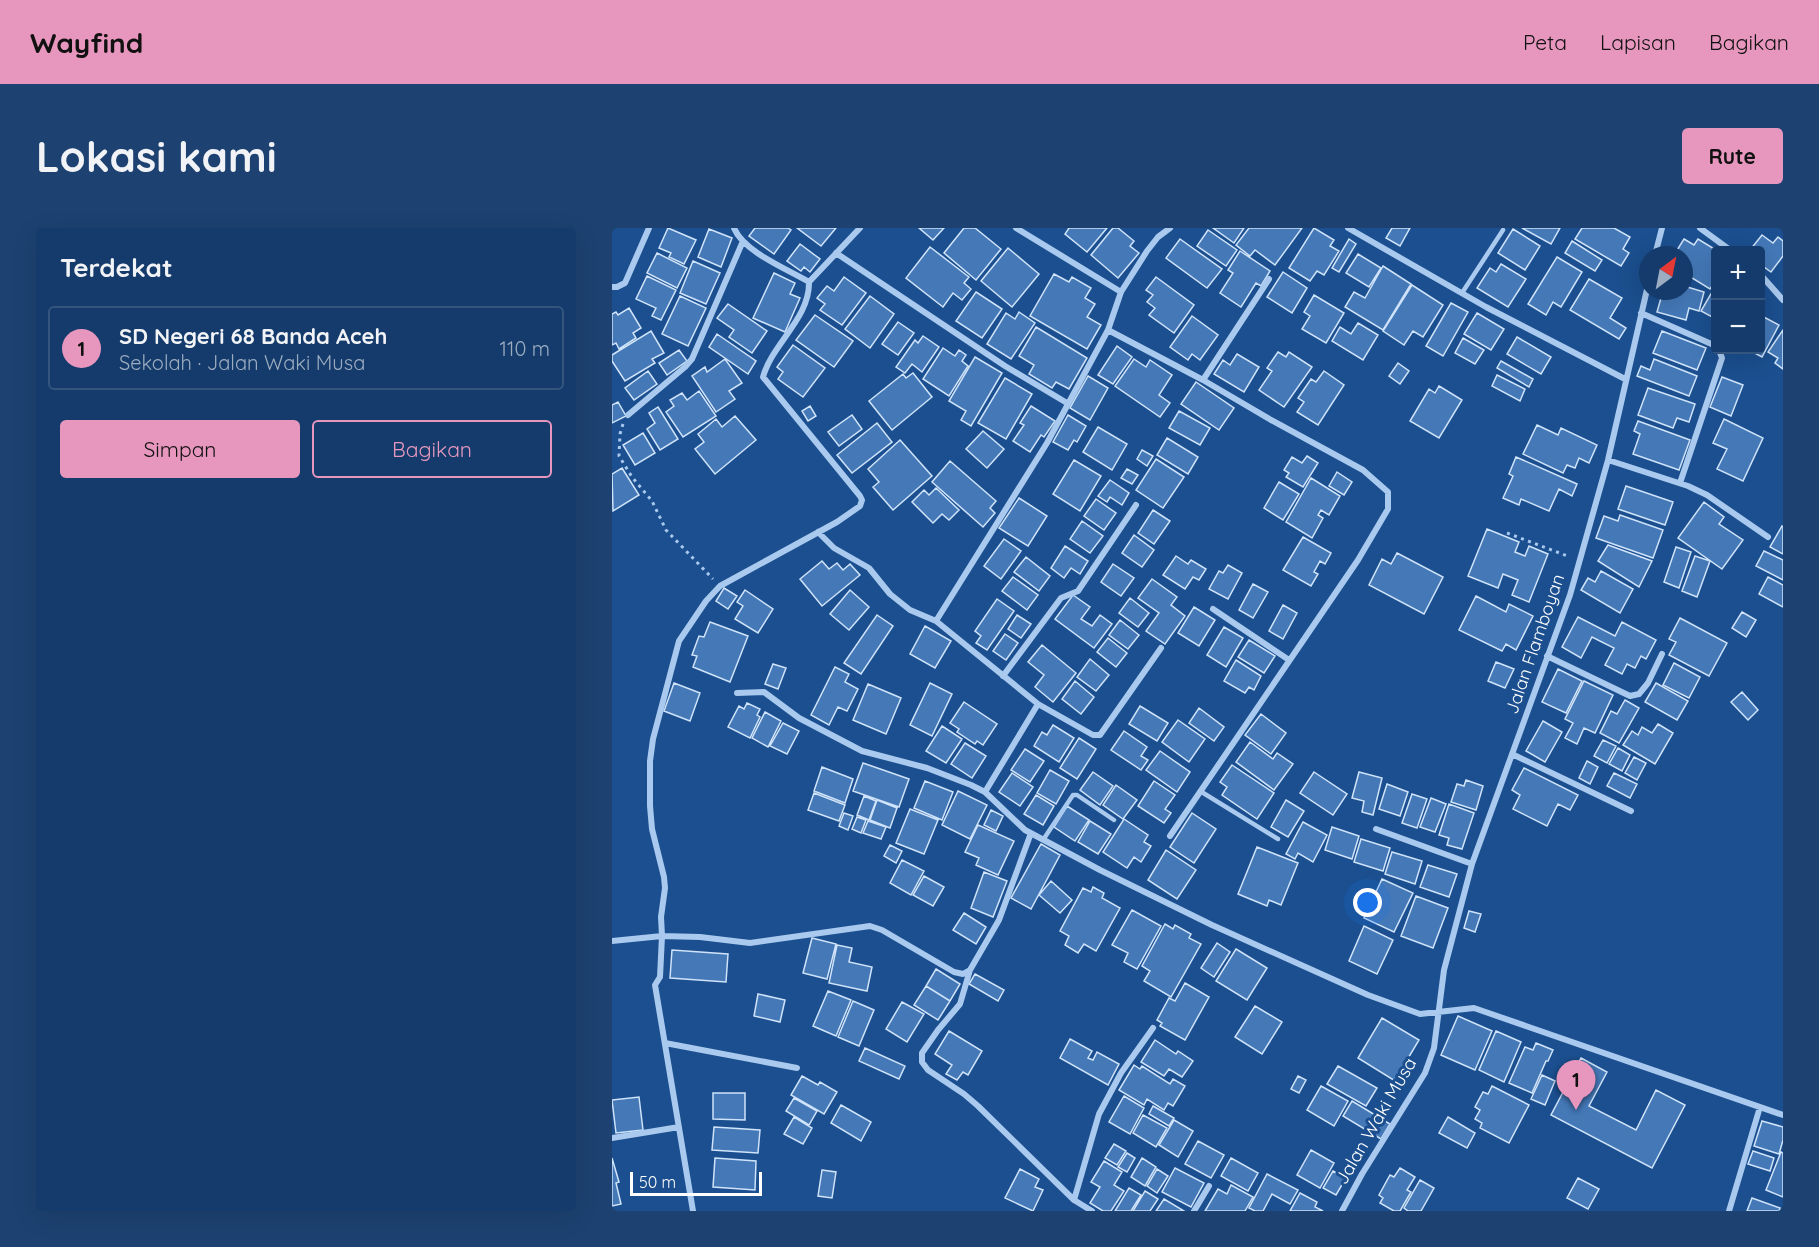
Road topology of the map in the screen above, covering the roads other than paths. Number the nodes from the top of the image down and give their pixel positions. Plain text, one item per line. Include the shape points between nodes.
1 (649, 228) edge
2 (734, 228) edge
3 (860, 228) edge
4 (1016, 228) edge
5 (1170, 228) edge
6 (1348, 228) edge
7 (1662, 228) edge
8 (1700, 228) edge
9 (1503, 230) dead end
10 (743, 241) junction
11 (1657, 246) edge
12 (1725, 246) edge
13 (836, 253) junction
14 (1269, 279) dead end
15 (1765, 279) edge
16 (809, 282) junction
17 (612, 287) edge
18 (1120, 292) junction
19 (1462, 293) junction
20 (1644, 300) edge
21 (1783, 300) edge
22 (1641, 313) junction
23 (1108, 330) junction
24 (1711, 344) edge
25 (1720, 354) edge
26 (1625, 379) junction
27 (1203, 380) junction
28 (1067, 404) junction
29 (628, 415) road end
30 (1608, 460) junction
31 (1680, 483) junction
32 (1136, 505) dead end
33 (818, 532) junction
34 (1768, 537) dead end
35 (1213, 609) dead end
36 (936, 621) junction
37 (1161, 648) dead end
38 (1662, 654) dead end
39 (1547, 656) junction
40 (1289, 660) junction
41 (1003, 676) junction
42 (737, 693) dead end
43 (1038, 704) junction
44 (1512, 754) junction
45 (1200, 791) junction
46 (985, 792) junction
47 (1631, 811) dead end
48 (1114, 820) dead end
49 (1376, 829) dead end
50 (1031, 833) junction
51 (1170, 836) dead end
52 (1278, 839) dead end
53 (1043, 840) junction
54 (1472, 864) junction
55 (662, 936) junction
56 (612, 941) edge
57 (970, 970) junction
58 (1439, 1010) junction
59 (1153, 1028) dead end
60 (665, 1043) junction
61 (797, 1068) dead end
62 (1760, 1107) junction
63 (1783, 1115) edge
64 (679, 1127) junction
65 (612, 1138) edge
66 (1209, 1186) dead end
67 (1074, 1200) junction
68 (693, 1211) edge
69 (1092, 1211) edge
70 (1194, 1211) edge
71 (1342, 1211) edge
72 (1729, 1211) edge

1 - 17 street via 625,283
2 - 10 street
3 - 13 street
4 - 18 street
5 - 18 street via 1147,251
6 - 19 street
7 - 11 street
8 - 12 street
9 - 19 lane
10 - 16 street
10 - 29 street via 692,359
13 - 16 street
13 - 28 street
14 - 27 street
15 - 21 street
16 - 33 street via 809,295 764,377 862,500 860,506
18 - 23 street
19 - 26 street
20 - 22 street, Jalan Flamboyan
22 - 24 street
22 - 26 street, Jalan Flamboyan
23 - 27 street
23 - 28 street
25 - 31 street
26 - 30 street, Jalan Flamboyan
27 - 40 street via 1363,470 1388,492 1389,509
28 - 36 street via 1047,443
30 - 31 street
30 - 39 street, Jalan Flamboyan via 1570,595
31 - 34 street via 1721,502
32 - 41 street via 1078,591 1061,598
33 - 36 street via 834,548 869,568 890,594 910,610
33 - 55 street via 720,586 679,641 650,761 652,829 665,888
35 - 40 street
36 - 41 street
37 - 43 street via 1100,735 1093,735
38 - 39 street via 1648,683 1639,694 1630,696
39 - 44 street, Jalan Flamboyan
40 - 45 street
41 - 43 street
42 - 46 street via 764,692 799,718 862,751 927,768
43 - 46 street
44 - 47 street
44 - 54 street, Jalan Flamboyan
45 - 51 street
45 - 52 lane
46 - 50 street
48 - 53 lane via 1073,795
49 - 54 street
50 - 53 street
50 - 57 street via 999,920
53 - 58 street via 1155,898 1368,995 1420,1014
54 - 58 street, Jalan Flamboyan via 1444,970
55 - 56 street
55 - 57 street via 750,943 870,926 954,972 963,974
55 - 60 street via 660,976 655,985
57 - 67 street via 960,1004 922,1053 922,1062 978,1106
58 - 62 street via 1474,1008
58 - 71 street, Jalan Waki Musa via 1434,1048 1425,1073
59 - 67 street via 1120,1073 1099,1114
60 - 61 street
60 - 64 street
62 - 63 street
62 - 72 street
64 - 65 street
64 - 68 street
66 - 70 street
67 - 69 street

